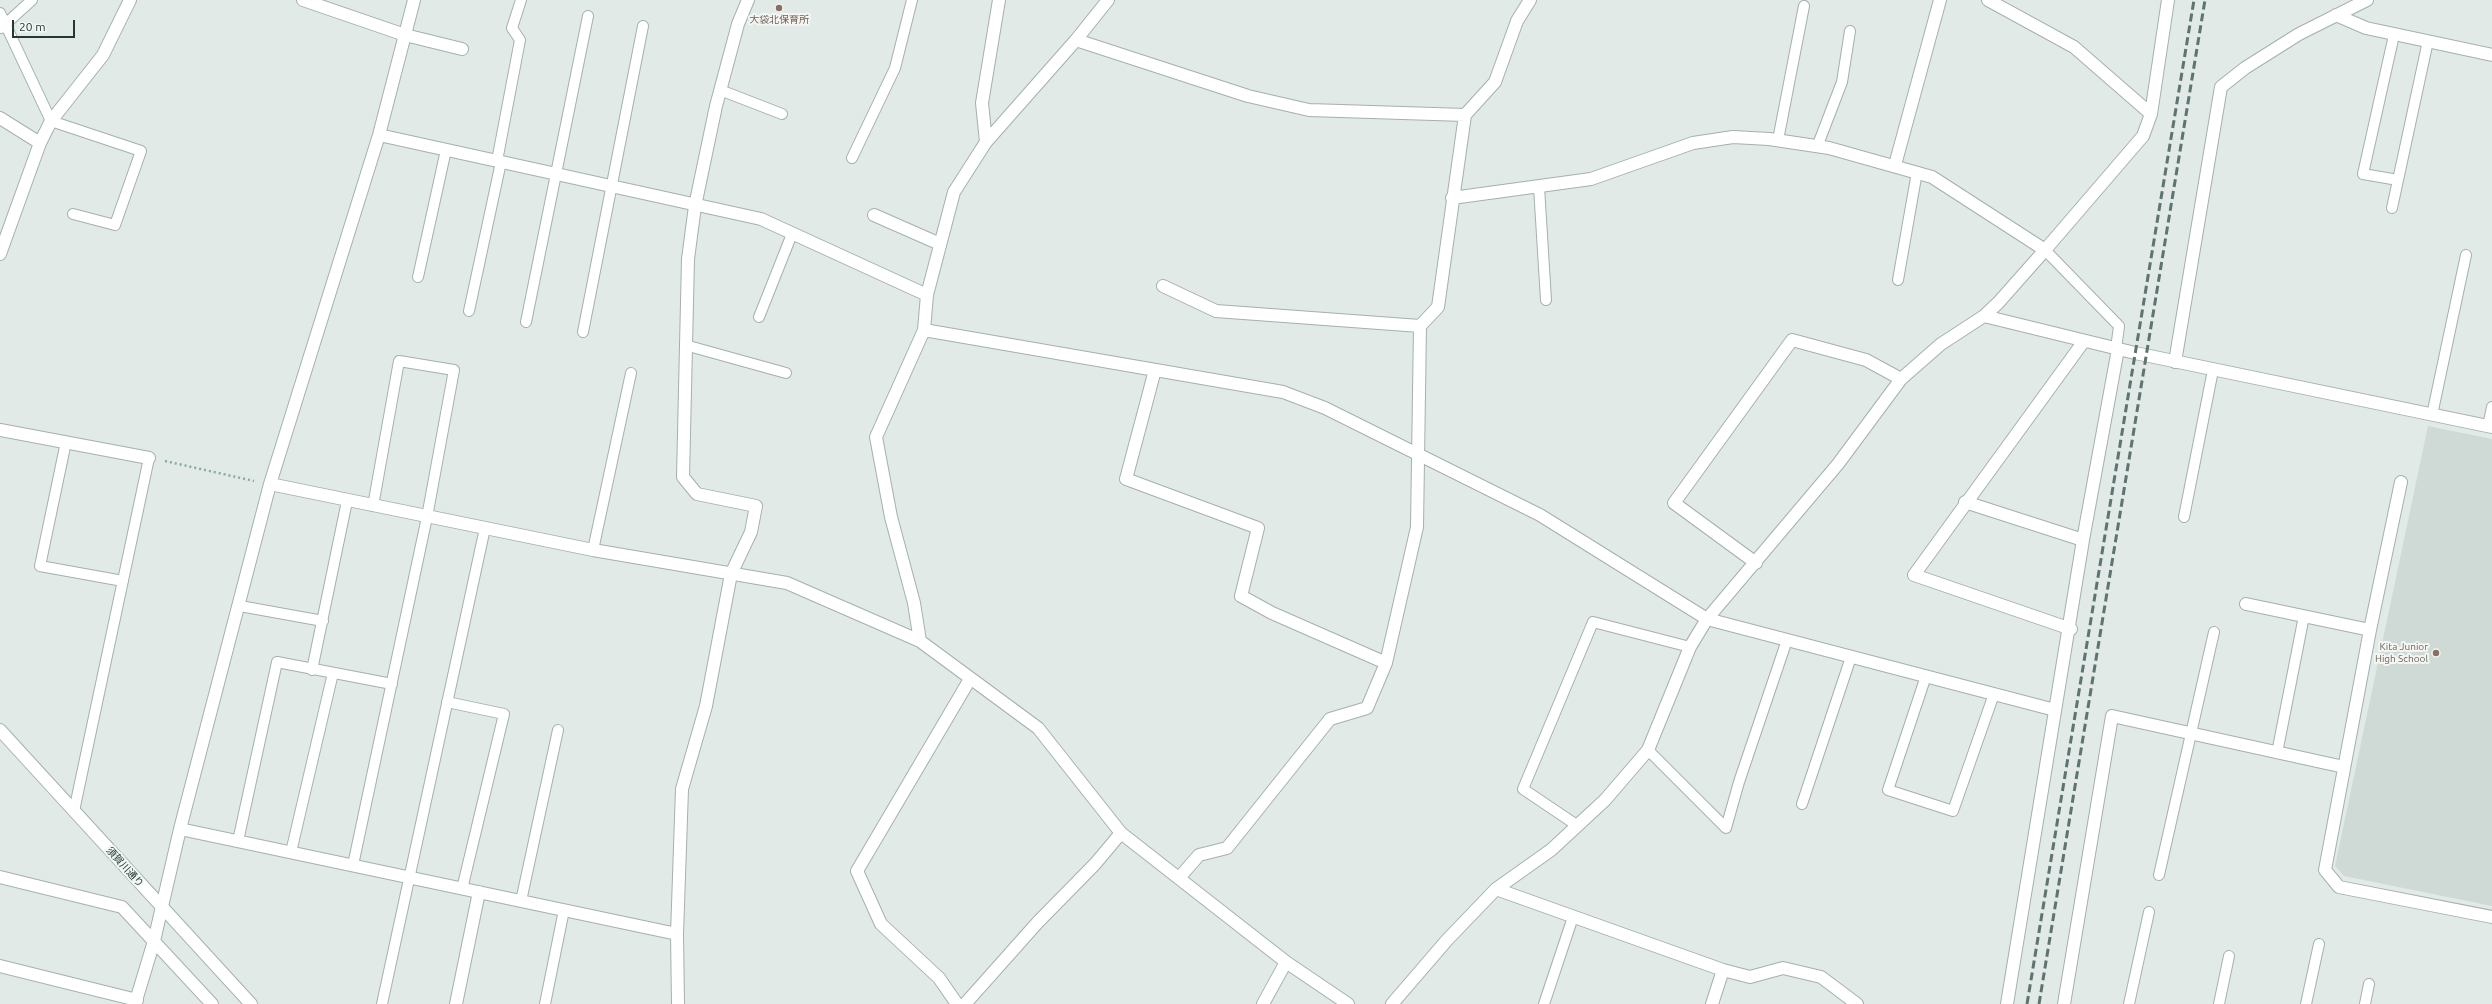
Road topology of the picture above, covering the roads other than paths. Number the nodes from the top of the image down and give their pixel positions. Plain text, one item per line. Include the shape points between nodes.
1 (32, 0) edge
2 (130, 0) edge
3 (303, 0) edge
4 (414, 0) edge
5 (521, 0) edge
6 (748, 0) edge
7 (912, 0) edge
8 (999, 0) edge
9 (1108, 0) edge
10 (1530, 0) edge
11 (1940, 0) edge
12 (1988, 0) edge
13 (2168, 0) edge
14 (2366, 0) edge
15 (1804, 6) dead end
16 (0, 13) edge
17 (2336, 15) junction
18 (588, 16) dead end
19 (643, 26) dead end
20 (3, 27) edge
21 (1850, 30) dead end
22 (405, 35) junction
23 (2394, 35) junction
24 (1076, 40) junction
25 (2428, 41) junction
26 (462, 49) dead end
27 (2492, 55) edge
28 (720, 90) junction
29 (782, 114) dead end
30 (2151, 114) junction
31 (1465, 115) junction
32 (0, 118) edge
33 (51, 121) junction
34 (379, 135) junction
35 (1778, 140) junction
36 (986, 142) junction
37 (40, 143) junction
38 (1817, 147) junction
39 (446, 150) junction
40 (852, 158) dead end
41 (499, 162) junction
42 (1895, 165) junction
43 (1917, 172) junction
44 (557, 175) junction
45 (2398, 180) junction
46 (612, 187) junction
47 (1539, 187) junction
48 (1452, 198) junction
49 (695, 206) junction
50 (2392, 208) dead end
51 (73, 214) dead end
52 (874, 215) dead end
53 (792, 234) junction
54 (940, 244) junction
55 (2045, 250) junction
56 (0, 254) edge
57 (2466, 255) dead end
58 (418, 277) dead end
59 (1898, 280) dead end
60 (1163, 286) dead end
61 (927, 295) junction
62 (1546, 300) dead end
63 (469, 311) dead end
64 (759, 316) dead end
65 (1984, 316) junction
66 (526, 322) dead end
67 (1420, 326) junction
68 (924, 330) junction
69 (583, 332) dead end
70 (2084, 341) junction
71 (685, 345) junction
72 (2117, 349) junction
73 (2175, 362) junction
74 (1155, 370) junction
75 (2213, 370) junction
76 (631, 373) dead end
77 (786, 373) dead end
78 (1901, 379) junction
79 (2492, 407) edge
80 (2432, 415) junction
81 (2490, 427) edge
82 (0, 430) edge
83 (66, 442) junction
84 (1418, 455) junction
85 (149, 458) joint
86 (2401, 482) dead end
87 (270, 484) junction
88 (347, 501) junction
89 (1965, 502) junction
90 (373, 506) junction
91 (427, 517) junction
92 (2184, 517) dead end
93 (485, 528) junction
94 (2084, 540) junction
95 (594, 550) junction
96 (1756, 563) junction
97 (731, 574) junction
98 (123, 581) junction
99 (2246, 604) dead end
100 (240, 606) junction
101 (2304, 616) junction
102 (1707, 620) junction
103 (322, 621) junction
104 (2071, 629) junction
105 (2370, 630) junction
106 (2214, 632) dead end
107 (1787, 640) junction
108 (920, 641) junction
109 (1690, 647) junction
110 (1851, 657) junction
111 (1386, 663) junction
112 (312, 670) junction
113 (333, 673) junction
114 (1926, 676) junction
115 (970, 679) junction
116 (392, 684) junction
117 (1994, 694) junction
118 (447, 702) junction
119 (2056, 710) junction
120 (0, 730) edge
121 (558, 730) dead end
122 (2191, 733) junction
123 (1648, 750) junction
124 (2277, 753) junction
125 (2344, 767) junction
126 (1802, 804) dead end
127 (74, 811) junction
128 (1578, 826) junction
129 (180, 829) junction
130 (1121, 833) junction
131 (238, 841) junction
132 (291, 852) junction
133 (353, 865) junction
134 (2159, 875) dead end
135 (0, 877) edge
136 (409, 877) junction
137 (1179, 878) junction
138 (462, 889) junction
139 (1496, 889) junction
140 (480, 892) junction
141 (521, 901) junction
142 (162, 907) junction
143 (564, 910) junction
144 (2149, 912) dead end
145 (1573, 917) junction
146 (2492, 918) edge
147 (677, 934) junction
148 (154, 941) junction
149 (2319, 944) dead end
150 (2229, 956) dead end
151 (1286, 962) junction
152 (0, 966) edge
153 (1723, 970) junction
154 (2369, 984) dead end
155 (136, 1002) edge
156 (212, 1004) edge
157 (251, 1004) edge
158 (382, 1004) edge
159 (456, 1004) edge
160 (544, 1004) edge
161 (678, 1004) edge
162 (957, 1004) edge
163 (965, 1004) edge
164 (1264, 1004) edge
165 (1348, 1004) edge
166 (1392, 1004) edge
167 (1544, 1004) edge
168 (1712, 1004) edge
169 (1857, 1004) edge
170 (2008, 1004) edge
171 (2064, 1004) edge
172 (2129, 1004) edge
173 (2220, 1004) edge
174 (2306, 1004) edge
175 (2365, 1004) edge

1 - 20 lane
2 - 33 street via 103,55
3 - 22 street
4 - 22 street
5 - 41 lane via 512,28 520,40
6 - 28 street via 738,24
7 - 40 lane via 895,68
8 - 36 street via 982,104
9 - 24 street
10 - 31 street via 1518,21 1495,82
11 - 42 street
12 - 30 street via 2074,47
13 - 30 street
14 - 17 street
15 - 35 lane
16 - 20 lane
17 - 23 street via 2366,28
17 - 73 street via 2299,34 2245,68 2221,87
18 - 44 lane
19 - 46 lane
20 - 33 lane
21 - 38 lane via 1842,82
22 - 26 street
22 - 34 street
23 - 25 street
23 - 45 lane via 2363,174
24 - 31 street via 1248,96 1310,110
24 - 36 street
25 - 27 street
25 - 45 lane
28 - 29 lane
28 - 49 street
30 - 55 street via 2143,136
31 - 48 street
32 - 37 street
33 - 37 street
33 - 51 lane via 141,152 115,225
34 - 39 street
34 - 87 street
35 - 38 street
35 - 47 street via 1733,137 1693,143 1591,179
36 - 54 street via 954,192
37 - 56 street
38 - 42 street
39 - 41 street
39 - 58 lane
41 - 44 street
41 - 63 lane
42 - 43 street
43 - 55 street via 1932,177
43 - 59 lane
44 - 46 street
44 - 66 lane
45 - 50 lane
46 - 49 street
46 - 69 lane
47 - 48 street
47 - 62 lane
48 - 67 street via 1438,307
49 - 53 street via 761,219
49 - 71 street via 688,259
52 - 54 street
53 - 61 street
53 - 64 lane
54 - 61 street
55 - 65 street
55 - 72 lane via 2120,326
57 - 80 lane
60 - 67 street via 1216,311
61 - 68 street
65 - 70 street
65 - 78 street via 1941,344
67 - 84 street
68 - 74 street
68 - 108 street via 876,437 891,516 914,603
70 - 72 street
70 - 89 street
71 - 77 lane
71 - 97 street via 683,477 697,494 756,506 750,532
72 - 73 street
72 - 94 street
73 - 75 street
74 - 84 street via 1283,392 1325,408
74 - 111 street via 1126,479 1258,528 1241,596 1272,613
75 - 80 street
75 - 92 lane
76 - 95 lane
78 - 96 street via 1838,464
78 - 96 street via 1866,360 1792,340 1674,502
79 - 81 lane
80 - 81 street
82 - 83 street
83 - 85 street
83 - 98 lane via 40,566
84 - 102 street via 1540,516
84 - 111 street via 1417,527
85 - 98 lane
86 - 105 street
87 - 88 street
87 - 100 street
88 - 90 street
88 - 103 lane
89 - 94 street
89 - 104 street via 1914,575
90 - 91 street
90 - 91 lane via 399,360 454,370
91 - 93 street
91 - 116 lane
93 - 95 street
93 - 118 lane
94 - 104 street
95 - 97 street
96 - 102 street
97 - 108 street via 787,584
97 - 147 street via 706,706 682,789
98 - 127 lane
99 - 101 street
100 - 103 lane
100 - 129 street
101 - 105 street
101 - 124 lane
102 - 107 street
102 - 109 street
103 - 112 lane
104 - 119 street
105 - 125 street
106 - 122 lane
107 - 110 street
107 - 123 lane via 1726,828
108 - 115 street
109 - 123 street
109 - 128 lane via 1593,622 1523,789
110 - 114 street
110 - 126 lane
111 - 137 street via 1367,708 1330,720 1227,848 1199,855
112 - 113 lane
112 - 131 lane via 277,662
113 - 116 lane
113 - 132 lane
114 - 117 street
114 - 117 lane via 1888,790 1953,811
115 - 130 street via 1038,728
115 - 162 street via 857,871 881,924 939,978
116 - 133 lane
117 - 119 street
118 - 136 lane
118 - 138 lane via 504,714
119 - 170 street
120 - 127 street, 須賀川通り
121 - 141 lane
122 - 124 street
122 - 134 lane
122 - 171 street via 2112,716
123 - 128 street via 1605,800
124 - 125 street
125 - 146 street via 2325,870 2339,887
127 - 142 street, 須賀川通り
128 - 139 street via 1551,850
129 - 131 street
129 - 142 street
130 - 137 street
130 - 163 street
131 - 132 street
132 - 133 street
133 - 136 street
135 - 148 street via 122,907
136 - 138 street
136 - 158 lane
137 - 151 street
138 - 140 street
139 - 145 street
139 - 166 street via 1446,940
140 - 141 street
140 - 159 street
141 - 143 street
142 - 148 street
142 - 157 street, 須賀川通り
143 - 147 street
143 - 160 lane
144 - 172 lane
145 - 153 street
145 - 167 lane
147 - 161 street
148 - 155 street
148 - 156 street
149 - 174 lane
150 - 173 lane
151 - 164 street
151 - 165 street
152 - 155 street
153 - 168 street
153 - 169 street via 1750,977 1783,968 1821,977
154 - 175 lane

